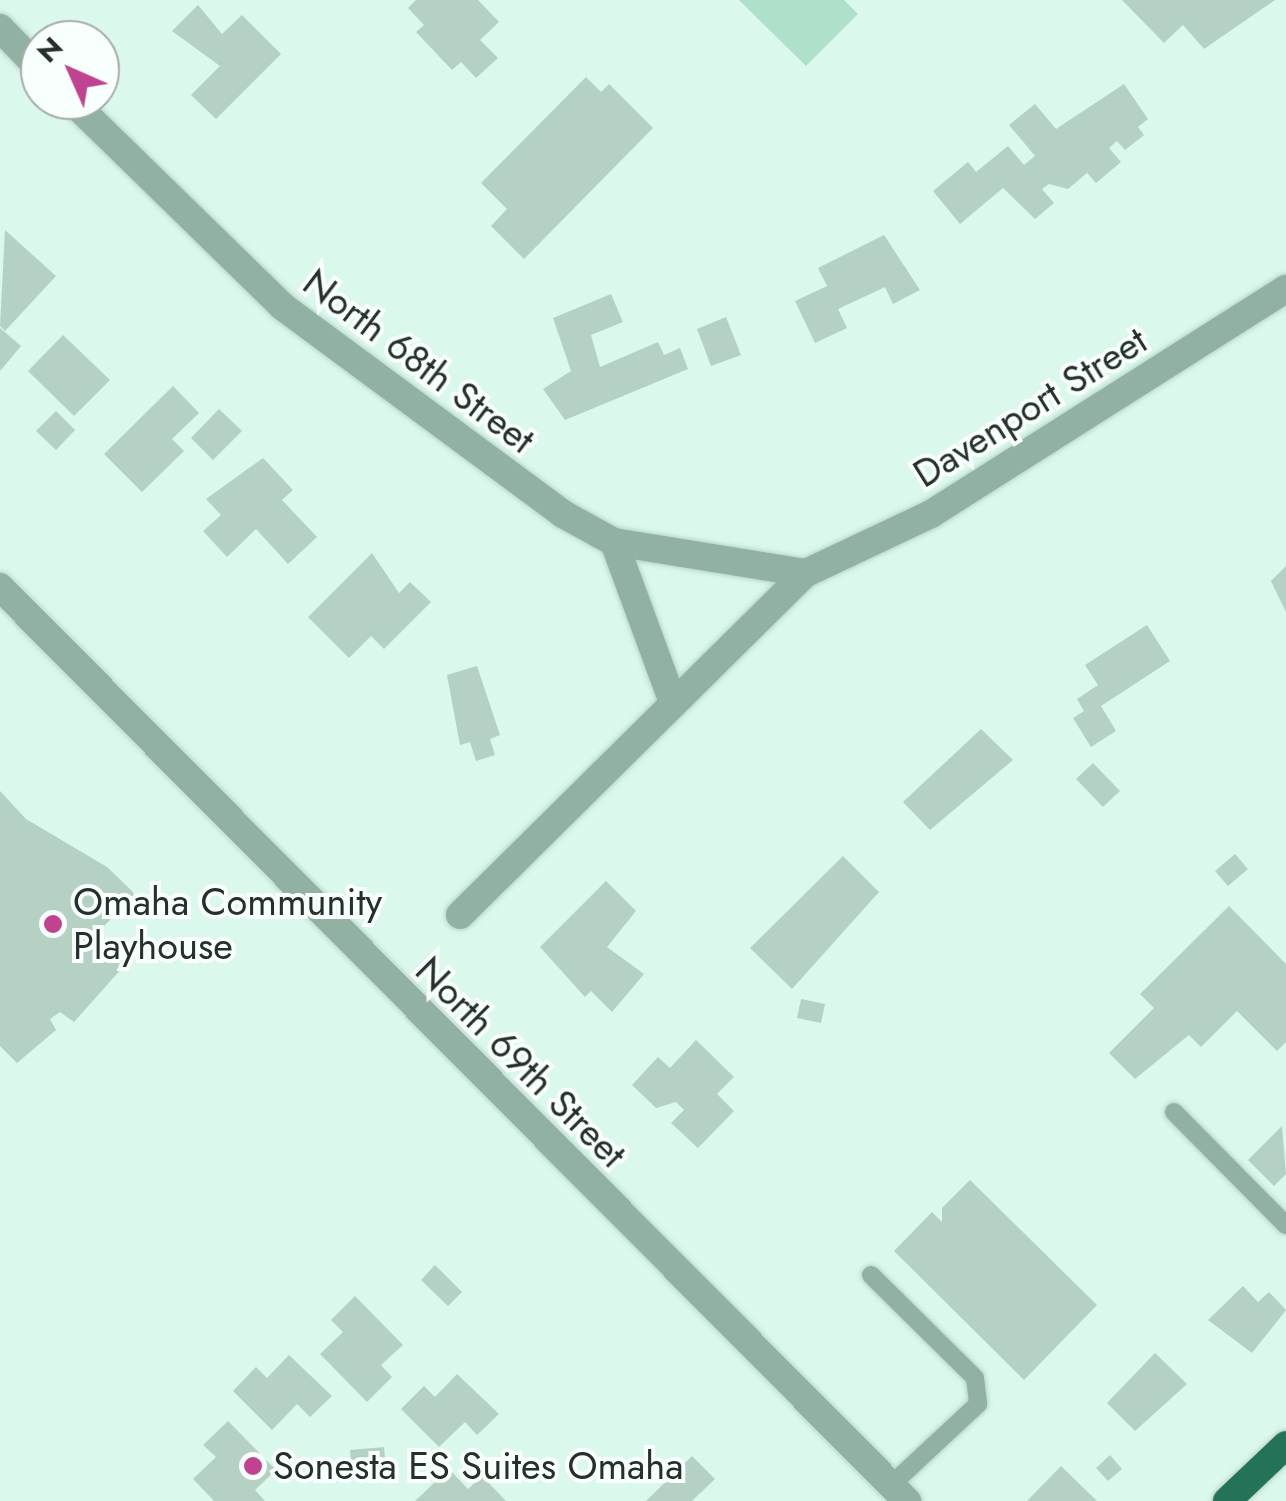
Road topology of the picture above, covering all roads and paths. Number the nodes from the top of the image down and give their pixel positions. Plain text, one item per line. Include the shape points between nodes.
1 (0, 28) edge
2 (20, 48) edge
3 (91, 120) edge
4 (1286, 290) edge
5 (614, 542) junction
6 (806, 574) junction
7 (0, 587) edge
8 (0, 604) edge
9 (34, 621) junction
10 (673, 702) junction
11 (460, 915) dead end
12 (1174, 1112) dead end
13 (1286, 1225) edge
14 (871, 1275) dead end
15 (1286, 1445) edge
16 (899, 1493) edge
17 (1227, 1501) edge

1 - 2 street
3 - 5 street, North 68th Street via 282,306 479,459
4 - 6 street, Davenport Street via 931,514
5 - 6 street
5 - 10 street
6 - 10 street, Davenport Street
7 - 9 street, North 69th Street
8 - 9 street
9 - 16 street, North 69th Street
10 - 11 street, Davenport Street
12 - 13 lane
14 - 16 lane via 975,1378 978,1404
15 - 17 highway

